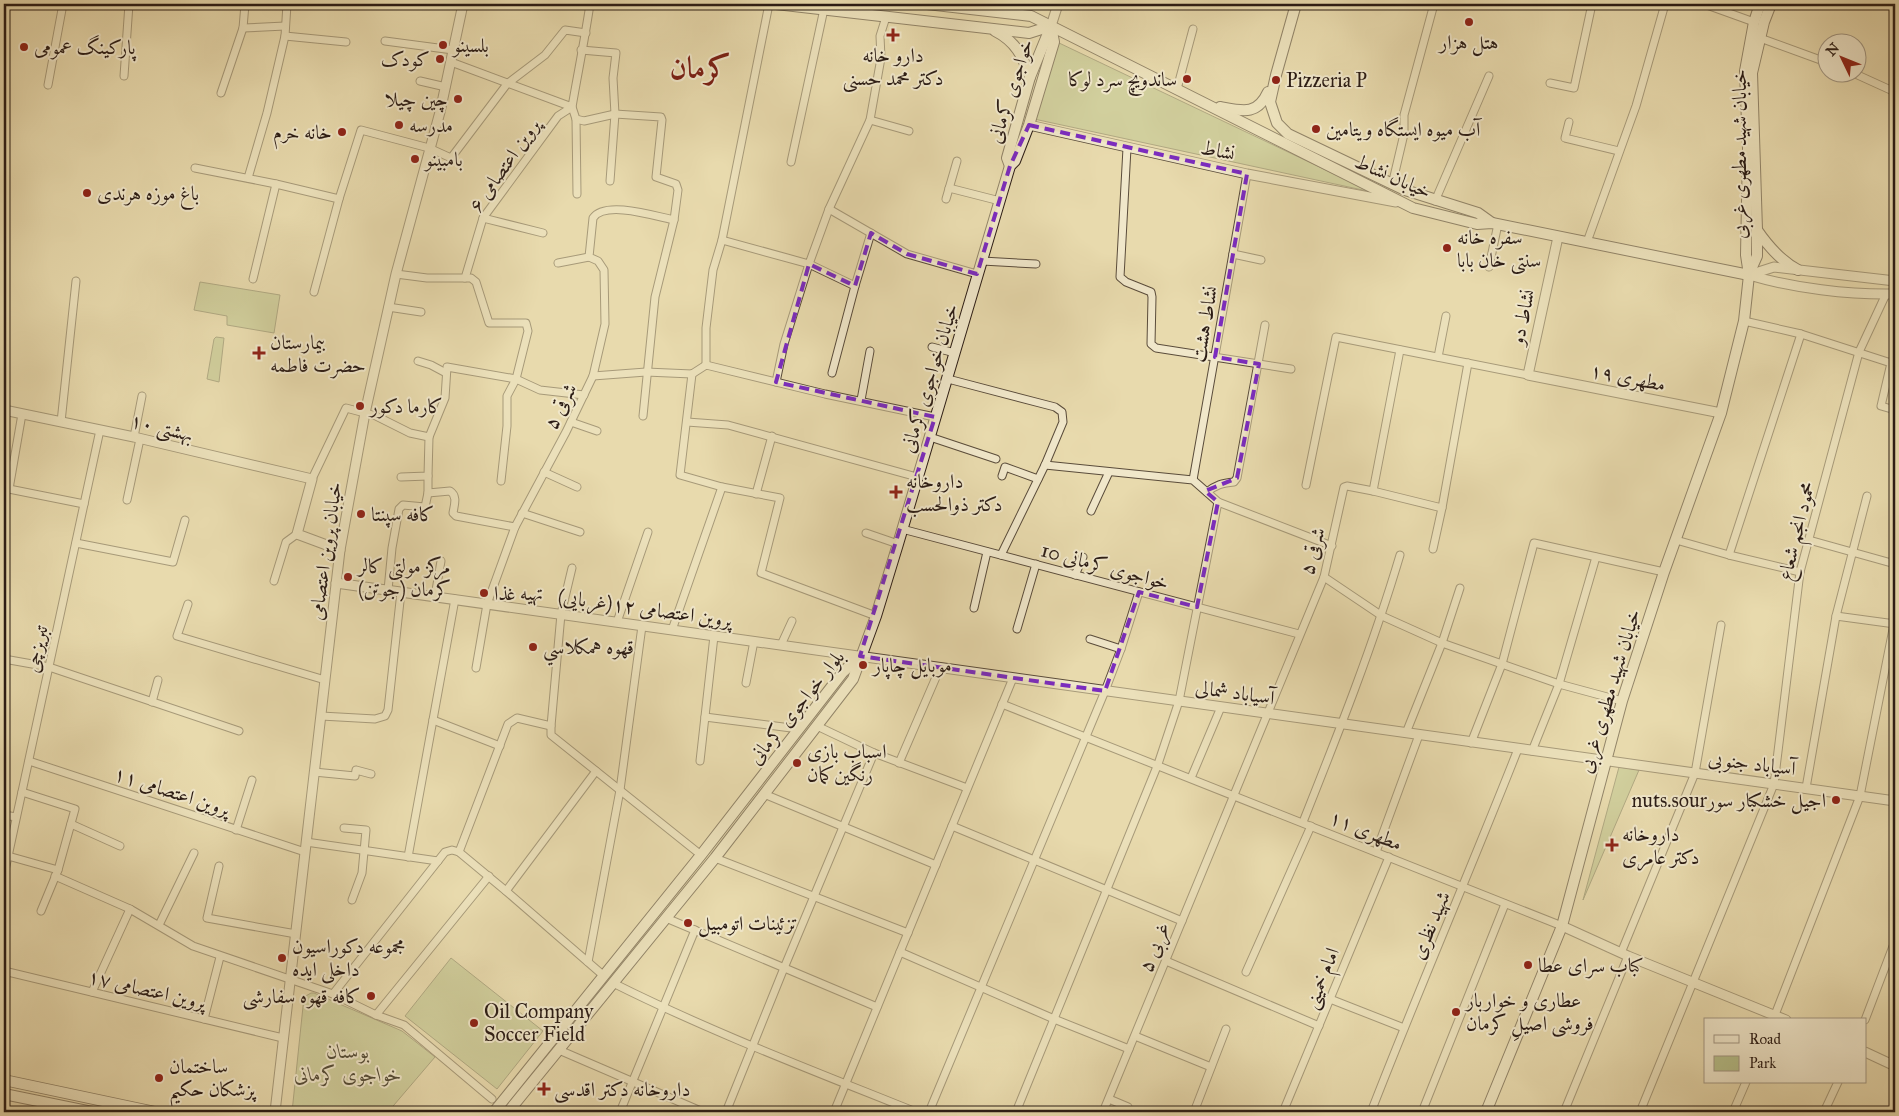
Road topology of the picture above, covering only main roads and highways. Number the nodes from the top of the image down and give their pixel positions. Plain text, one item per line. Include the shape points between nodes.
1 (776, 4) edge
2 (927, 4) edge
3 (1296, 4) edge
4 (1760, 4) edge
5 (1771, 4) edge
6 (1051, 26) junction
7 (992, 29) junction
8 (1276, 75) junction
9 (1030, 77) junction
10 (1210, 106) junction
11 (1010, 166) junction
12 (1495, 224) junction
13 (1757, 230) junction
14 (1798, 270) road end
15 (1748, 275) junction
16 (860, 656) junction
17 (4, 1080) edge
18 (4, 1094) edge
19 (81, 1111) edge
20 (92, 1112) edge
21 (155, 1112) edge
22 (494, 1112) edge
23 (509, 1112) edge
24 (1486, 1112) edge

1 - 7 main road
2 - 6 main road, خیابان نشاط via 1031,16
3 - 8 main road
4 - 15 main road, خیابان شهید مطهری غربی via 1745,71
5 - 13 main road, خیابان شهید مطهری غربی via 1752,73
6 - 7 main road via 1029,33
6 - 9 main road, خواجوی کرمانی
6 - 10 main road, خیابان نشاط
6 - 11 main road, خواجوی کرمانی via 1054,42 1029,125
7 - 9 main road via 1014,43
8 - 10 main road via 1264,101 1257,108 1242,110
8 - 12 main road via 1270,102 1277,123 1288,134 1392,185 1478,213
9 - 11 main road, خواجوی کرمانی via 1007,158
10 - 12 main road, خیابان نشاط via 1401,203 1477,224
11 - 16 main road, خیابان خواجوی کرمانی via 876,616
12 - 15 main road, خیابان نشاط
13 - 14 main road via 1789,266
13 - 15 main road, خیابان شهید مطهری غربی via 1756,256
15 - 24 main road, خیابان شهید مطهری غربی via 1744,321 1721,413 1622,701 1562,926
16 - 22 main road, بلوار خواجوی کرمانی via 843,672
16 - 23 main road, بلوار خواجوی کرمانی via 853,679 817,726 715,858
17 - 21 main road
18 - 19 main road
19 - 20 main road

